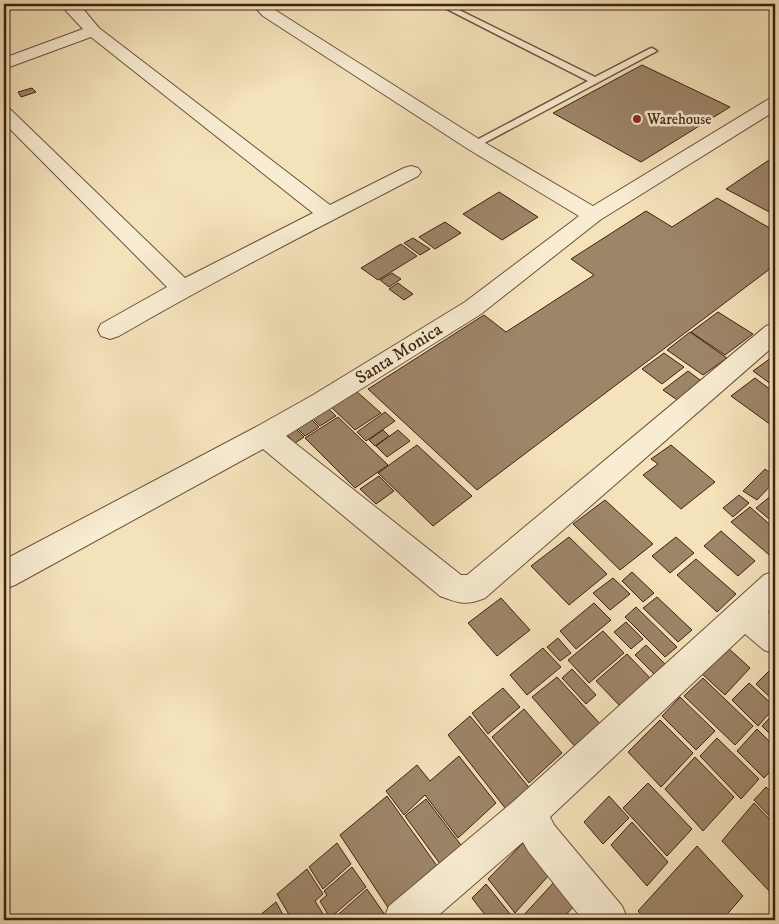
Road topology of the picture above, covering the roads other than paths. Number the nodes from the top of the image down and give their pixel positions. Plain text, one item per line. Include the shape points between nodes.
1 (71, 4) edge
2 (260, 4) edge
3 (441, 4) edge
4 (94, 31) junction
5 (652, 50) dead end
6 (4, 64) edge
7 (595, 81) junction
8 (775, 103) edge
9 (4, 113) edge
10 (475, 145) junction
11 (412, 172) dead end
12 (329, 215) junction
13 (593, 215) junction
14 (182, 289) junction
15 (110, 330) dead end
16 (775, 332) edge
17 (265, 435) junction
18 (4, 575) edge
19 (775, 585) edge
20 (745, 613) junction
21 (775, 639) edge
22 (528, 813) junction
23 (404, 920) edge
24 (608, 920) edge

1 - 4 street
2 - 10 street via 268,13
3 - 7 lane
4 - 6 street
4 - 12 street
5 - 7 lane
7 - 10 lane
8 - 13 street, Santa Monica
9 - 14 street
10 - 13 street
11 - 12 street
12 - 14 street
13 - 17 street, Santa Monica via 473,308
14 - 15 street
16 - 17 street via 474,588 462,590 451,586
17 - 18 street, Santa Monica
19 - 20 street
20 - 21 street
20 - 22 street
22 - 23 street
22 - 24 street via 541,838

